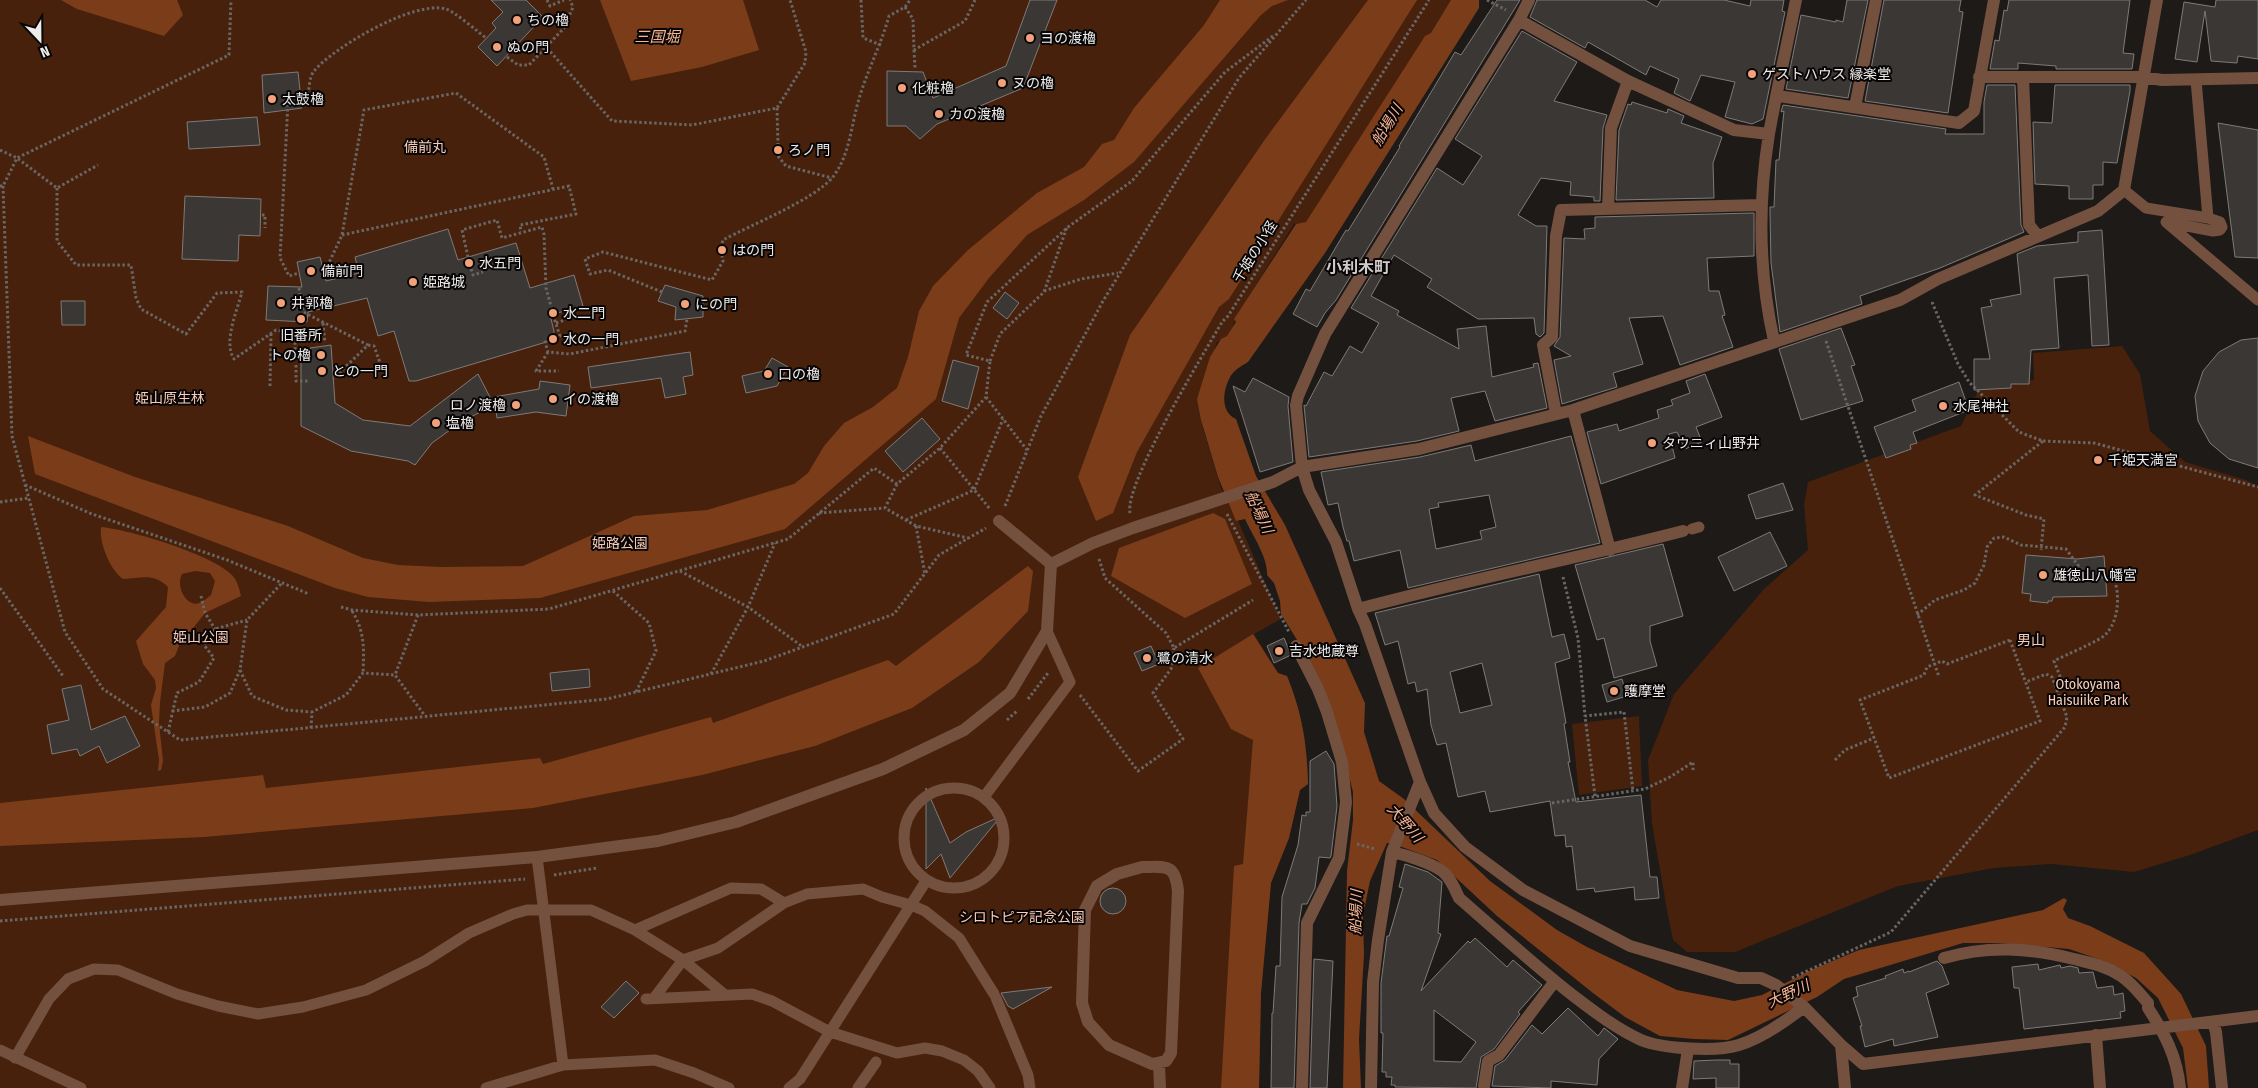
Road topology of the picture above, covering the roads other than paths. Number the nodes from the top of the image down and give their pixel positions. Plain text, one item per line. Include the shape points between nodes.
1 (1529, 0) edge
2 (1796, 0) edge
3 (1876, 0) edge
4 (1994, 0) edge
5 (2158, 0) edge
6 (1519, 20) junction
7 (1980, 77) junction
8 (2023, 77) junction
9 (2143, 77) junction
10 (2258, 78) edge
11 (2196, 80) junction
12 (1628, 81) junction
13 (1778, 96) junction
14 (1855, 108) junction
15 (1769, 134) junction
16 (2124, 190) junction
17 (1762, 205) junction
18 (1608, 209) junction
19 (2208, 218) junction
20 (2038, 236) junction
21 (2258, 300) edge
22 (1774, 341) junction
23 (1573, 410) junction
24 (1556, 414) junction
25 (1302, 468) junction
26 (999, 521) road end
27 (1691, 529) dead end
28 (1610, 550) junction
29 (1051, 564) junction
30 (1358, 609) junction
31 (1047, 631) junction
32 (1296, 646) road end
33 (1420, 782) junction
34 (984, 797) junction
35 (1392, 852) junction
36 (537, 857) junction
37 (926, 880) junction
38 (0, 900) edge
39 (784, 903) junction
40 (911, 905) junction
41 (544, 909) junction
42 (635, 930) junction
43 (1944, 958) dead end
44 (683, 960) junction
45 (1555, 981) junction
46 (725, 995) junction
47 (1804, 1007) junction
48 (2258, 1016) edge
49 (2213, 1022) junction
50 (2162, 1028) junction
51 (830, 1032) junction
52 (2096, 1035) junction
53 (1841, 1045) junction
54 (1688, 1049) junction
55 (0, 1050) edge
56 (15, 1058) junction
57 (876, 1062) dead end
58 (1159, 1064) junction
59 (563, 1065) junction
60 (1484, 1086) dead end
61 (81, 1088) edge
62 (486, 1088) edge
63 (729, 1088) edge
64 (789, 1088) edge
65 (858, 1088) edge
66 (990, 1088) edge
67 (1030, 1088) edge
68 (1160, 1088) edge
69 (1302, 1088) edge
70 (1371, 1088) edge
71 (1682, 1088) edge
72 (1845, 1088) edge
73 (2100, 1088) edge
74 (2180, 1088) edge
75 (2222, 1088) edge

1 - 6 street
2 - 13 street
3 - 14 street
4 - 7 street
5 - 9 street
6 - 12 street
6 - 25 street via 1325,334 1296,405
7 - 8 street
7 - 14 street via 1974,111 1959,123
8 - 9 street
8 - 20 street via 2030,225
9 - 11 street
9 - 16 street
10 - 11 street
11 - 19 lane
12 - 15 street via 1734,130
12 - 18 street via 1611,128
13 - 14 street
13 - 15 street
15 - 17 street
16 - 19 lane via 2146,208
16 - 20 street via 2098,210
17 - 18 street
17 - 22 street via 1767,310
18 - 24 street via 1561,210 1556,236 1552,337 1543,344
19 - 21 lane via 2220,222 2220,230 2166,222
20 - 22 street via 1900,300
22 - 23 street
23 - 24 street
23 - 28 street
24 - 25 street via 1419,449
25 - 29 street via 1273,482 1134,528
25 - 30 street via 1309,490 1336,542
26 - 29 street
27 - 28 street
28 - 30 street via 1444,586
29 - 31 street
30 - 33 street
31 - 34 lane via 1070,682
31 - 36 street via 1010,693 964,730 883,769 736,822 658,841
32 - 69 street via 1327,712 1342,762 1346,802 1339,858 1306,923
33 - 35 street
33 - 47 street via 1434,813 1465,847 1523,890 1630,946 1738,978 1761,978 1776,985
34 - 37 lane via 997,812 1004,831 1000,860 978,883 957,889
34 - 37 lane via 967,789 954,788 936,792 918,803 908,820 904,847 912,866
35 - 45 street via 1442,871 1459,898
35 - 70 street via 1373,982
36 - 38 street
36 - 41 lane
37 - 40 lane
39 - 40 lane via 807,894 863,889 882,898
39 - 42 lane via 762,889 731,888
39 - 44 lane via 718,948
40 - 51 lane
40 - 67 lane via 925,911 959,938 995,996 1028,1075
41 - 42 lane via 591,910
41 - 56 lane via 513,914 469,933 425,961 366,990 302,1007 258,1014 176,994 118,970 94,969 68,979 50,999
41 - 59 lane
42 - 44 lane
43 - 50 street via 1972,951 2012,949 2094,963 2130,983
44 - 46 lane
44 - 46 lane via 650,998
45 - 54 street via 1620,1029 1643,1041
45 - 60 street via 1498,1055 1488,1061
46 - 51 lane via 752,994 772,1001
47 - 53 street
47 - 54 street via 1747,1043
48 - 49 street
49 - 50 street
49 - 75 street
50 - 52 street
50 - 74 street via 2174,1053
51 - 64 lane via 800,1079
51 - 66 lane via 897,1053 925,1048 942,1051 964,1060 978,1071
52 - 53 street via 1863,1064
52 - 73 street
53 - 72 street
54 - 71 street
55 - 56 lane
56 - 61 lane
57 - 65 lane
58 - 58 street via 1172,1053 1176,879 1173,871 1165,866 1142,867 1117,874 1097,886 1085,910 1082,1003 1088,1022 1109,1045
58 - 68 street
59 - 62 lane
59 - 63 lane via 655,1060

